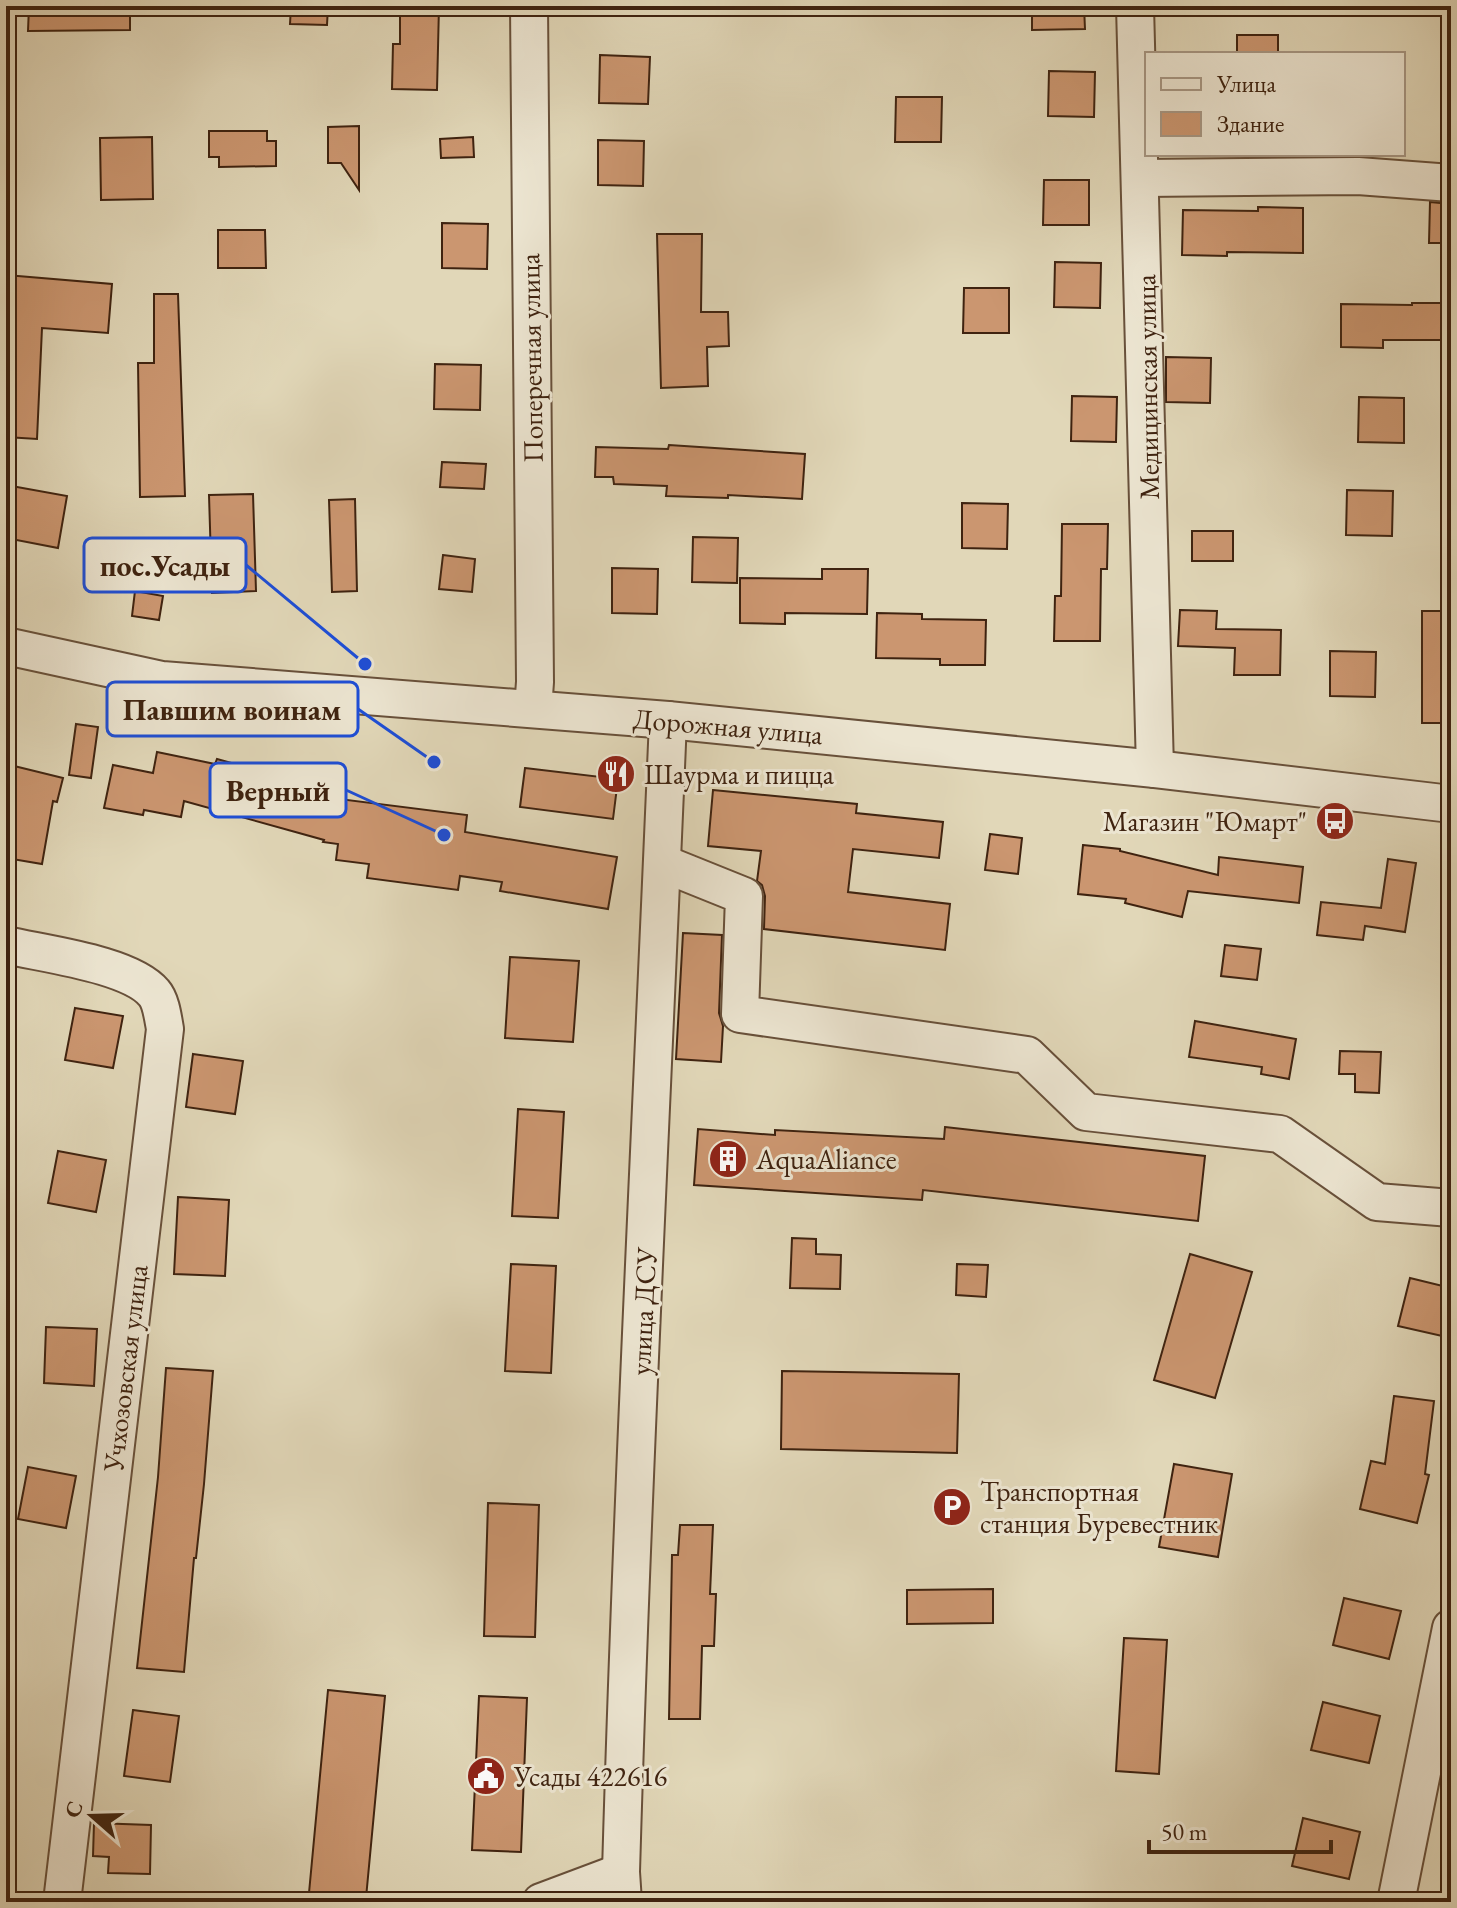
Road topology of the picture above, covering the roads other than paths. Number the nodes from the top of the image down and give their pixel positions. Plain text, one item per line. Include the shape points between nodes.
1 (529, 6) edge
2 (1135, 6) edge
3 (1142, 178) junction
4 (1451, 183) edge
5 (6, 646) edge
6 (533, 709) junction
7 (668, 720) junction
8 (1155, 769) junction
9 (1451, 804) edge
10 (662, 863) junction
11 (6, 945) edge
12 (1451, 1208) edge
13 (1451, 1628) edge
14 (622, 1887) edge
15 (62, 1902) edge
16 (541, 1902) edge
17 (1396, 1902) edge

1 - 6 street, Поперечная улица
2 - 3 street, Медицинская улица
3 - 4 street via 1358,176
3 - 8 street, Медицинская улица
5 - 6 street, Дорожная улица via 162,680
6 - 7 street, Дорожная улица
7 - 8 street, Дорожная улица
7 - 10 street, улица ДСУ
8 - 9 street, Дорожная улица
10 - 12 street via 744,896 740,1014 1027,1055 1086,1112 1280,1134 1377,1202
10 - 14 street, улица ДСУ via 632,1500
11 - 15 street, Учхозовская улица via 140,980 157,995 165,1029
13 - 17 street
14 - 16 street

